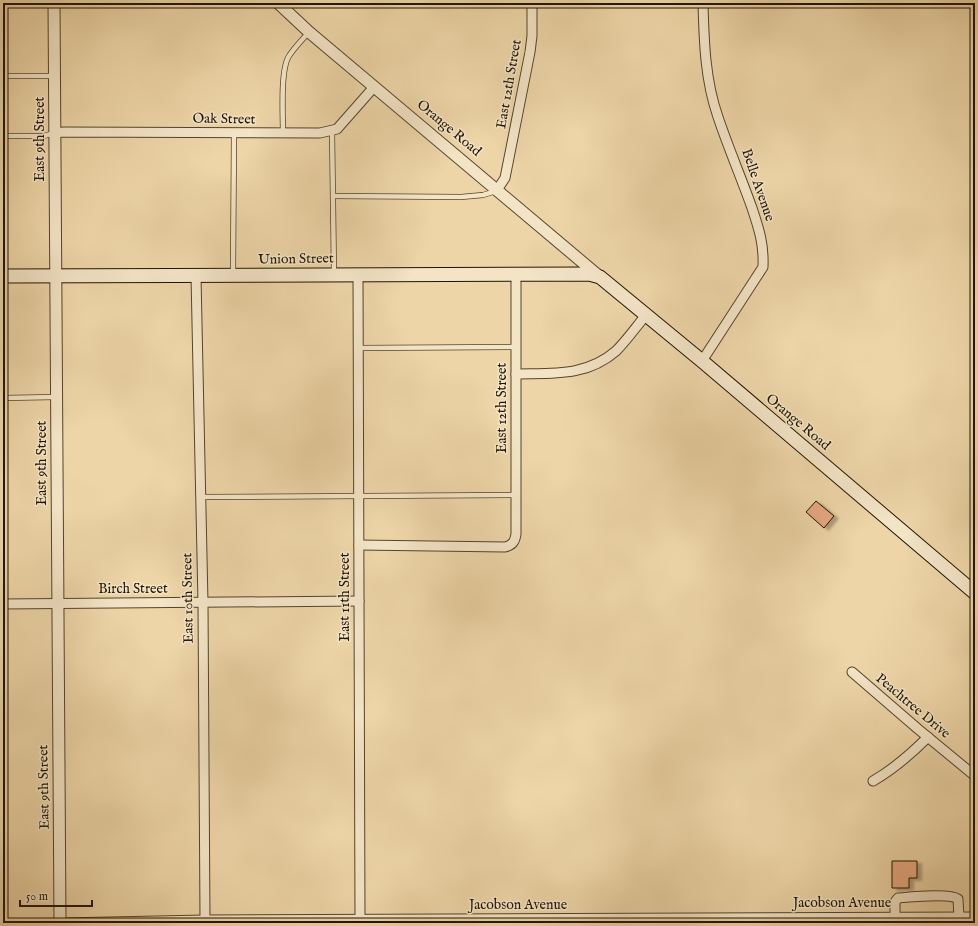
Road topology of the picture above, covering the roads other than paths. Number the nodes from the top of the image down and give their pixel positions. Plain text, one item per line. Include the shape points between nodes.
1 (54, 3) edge
2 (278, 3) edge
3 (532, 3) edge
4 (703, 3) edge
5 (309, 32) junction
6 (3, 76) edge
7 (54, 76) junction
8 (374, 87) junction
9 (332, 131) junction
10 (54, 133) junction
11 (234, 133) junction
12 (283, 134) junction
13 (3, 136) edge
14 (497, 190) junction
15 (333, 196) junction
16 (516, 273) junction
17 (334, 274) junction
18 (358, 274) junction
19 (594, 275) junction
20 (3, 276) edge
21 (55, 276) junction
22 (196, 276) junction
23 (233, 276) junction
24 (646, 315) junction
25 (515, 347) junction
26 (357, 348) junction
27 (702, 361) junction
28 (516, 374) junction
29 (56, 397) junction
30 (3, 398) edge
31 (359, 495) junction
32 (516, 495) junction
33 (200, 497) junction
34 (359, 545) junction
35 (975, 593) edge
36 (359, 601) junction
37 (203, 603) junction
38 (3, 604) edge
39 (58, 604) junction
40 (852, 672) dead end
41 (928, 738) junction
42 (975, 776) edge
43 (873, 781) dead end
44 (895, 917) junction
45 (975, 917) edge
46 (961, 919) edge
47 (205, 920) junction
48 (360, 920) junction
49 (873, 920) edge
50 (413, 921) edge
51 (567, 921) edge
52 (608, 921) edge
53 (61, 923) edge

1 - 7 street, East 9th Street
2 - 5 street, Orange Road
3 - 14 street, East 12th Street via 530,52 505,178
4 - 27 street, Belle Avenue via 708,79 718,116 762,240 764,255 763,267
5 - 8 street, Orange Road
5 - 12 lane via 286,62
6 - 7 lane
7 - 10 street, East 9th Street
8 - 9 street via 337,129
8 - 14 street, Orange Road
9 - 12 street, Oak Street
9 - 15 lane
10 - 11 street, Oak Street
10 - 13 lane via 44,136
10 - 21 street, East 9th Street
11 - 12 street, Oak Street
11 - 23 lane
14 - 15 lane via 483,195 461,197
14 - 19 street, Orange Road
15 - 17 lane
16 - 18 main road, Union Street
16 - 19 main road, Union Street
16 - 25 street, East 12th Street
17 - 18 main road, Union Street
17 - 23 main road, Union Street
18 - 26 street, East 11th Street
19 - 24 main road, Orange Road
20 - 21 main road, Union Street
21 - 22 main road, Union Street
21 - 29 street, East 9th Street
22 - 23 main road, Union Street
22 - 33 street, East 10th Street
24 - 27 main road, Orange Road
24 - 28 street via 624,343 608,357 592,366 572,372
25 - 26 lane
25 - 28 street, East 12th Street
26 - 31 street, East 11th Street
27 - 35 main road, Orange Road
28 - 32 street, East 12th Street
29 - 30 lane
29 - 39 street, East 9th Street
31 - 32 lane
31 - 33 lane
31 - 34 street, East 11th Street
32 - 34 street, East 12th Street via 516,534 510,546
33 - 37 street, East 10th Street
34 - 36 street, East 11th Street
36 - 37 street, Birch Street
36 - 48 street, East 11th Street
37 - 39 street, Birch Street
37 - 47 street, East 10th Street
38 - 39 street, Birch Street
39 - 53 street, East 9th Street
40 - 41 street, Peachtree Drive
41 - 42 street, Peachtree Drive
41 - 43 street via 888,773
44 - 46 street, Jacobson Avenue
44 - 46 street via 895,902 898,898 945,896 958,899
44 - 49 street, Jacobson Avenue
45 - 46 street, Jacobson Avenue
47 - 48 street, Jacobson Avenue
47 - 53 street, Jacobson Avenue
48 - 50 street, Jacobson Avenue
49 - 52 street, Jacobson Avenue
50 - 51 street, Jacobson Avenue
51 - 52 street, Jacobson Avenue

